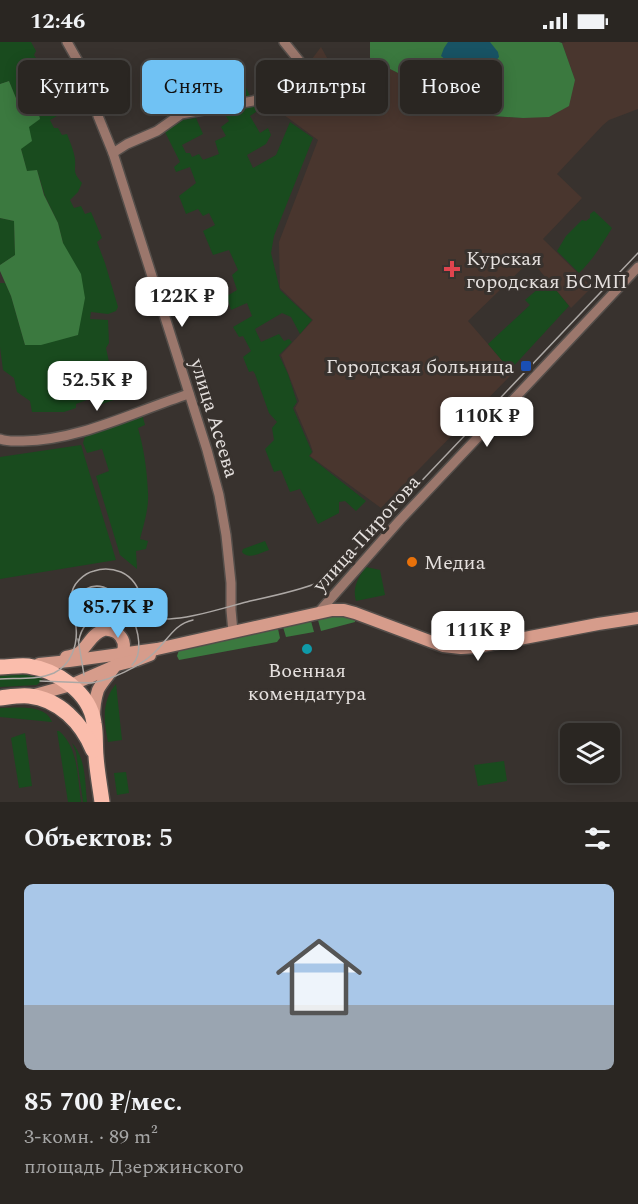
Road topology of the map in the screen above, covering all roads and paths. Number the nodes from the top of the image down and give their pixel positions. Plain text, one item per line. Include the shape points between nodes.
1 (67, 42) edge
2 (284, 42) edge
3 (113, 153) junction
4 (638, 267) edge
5 (189, 394) junction
6 (0, 439) edge
7 (318, 613) junction
8 (638, 618) edge
9 (233, 632) junction
10 (120, 659) junction
11 (32, 664) junction
12 (0, 667) edge
13 (71, 685) junction
14 (30, 696) junction
15 (0, 698) edge
16 (94, 722) junction
17 (96, 758) junction
18 (102, 802) edge

1 - 3 street, улица Асеева via 84,72
2 - 3 street via 301,63 281,91 253,101 181,114
3 - 5 street, улица Асеева
4 - 7 street, улица Пирогова
5 - 6 street via 84,431 40,441
5 - 9 street, улица Асеева via 219,495
7 - 8 street via 344,610 443,646 461,648
7 - 9 street
9 - 10 street
10 - 11 street
10 - 11 street via 121,638 116,632 105,630 77,654
10 - 13 street
10 - 16 street via 99,688
11 - 12 main road
11 - 13 main road
13 - 14 street
13 - 16 main road via 87,704
14 - 15 main road
14 - 17 main road via 68,713 83,730
16 - 17 main road
17 - 18 main road

